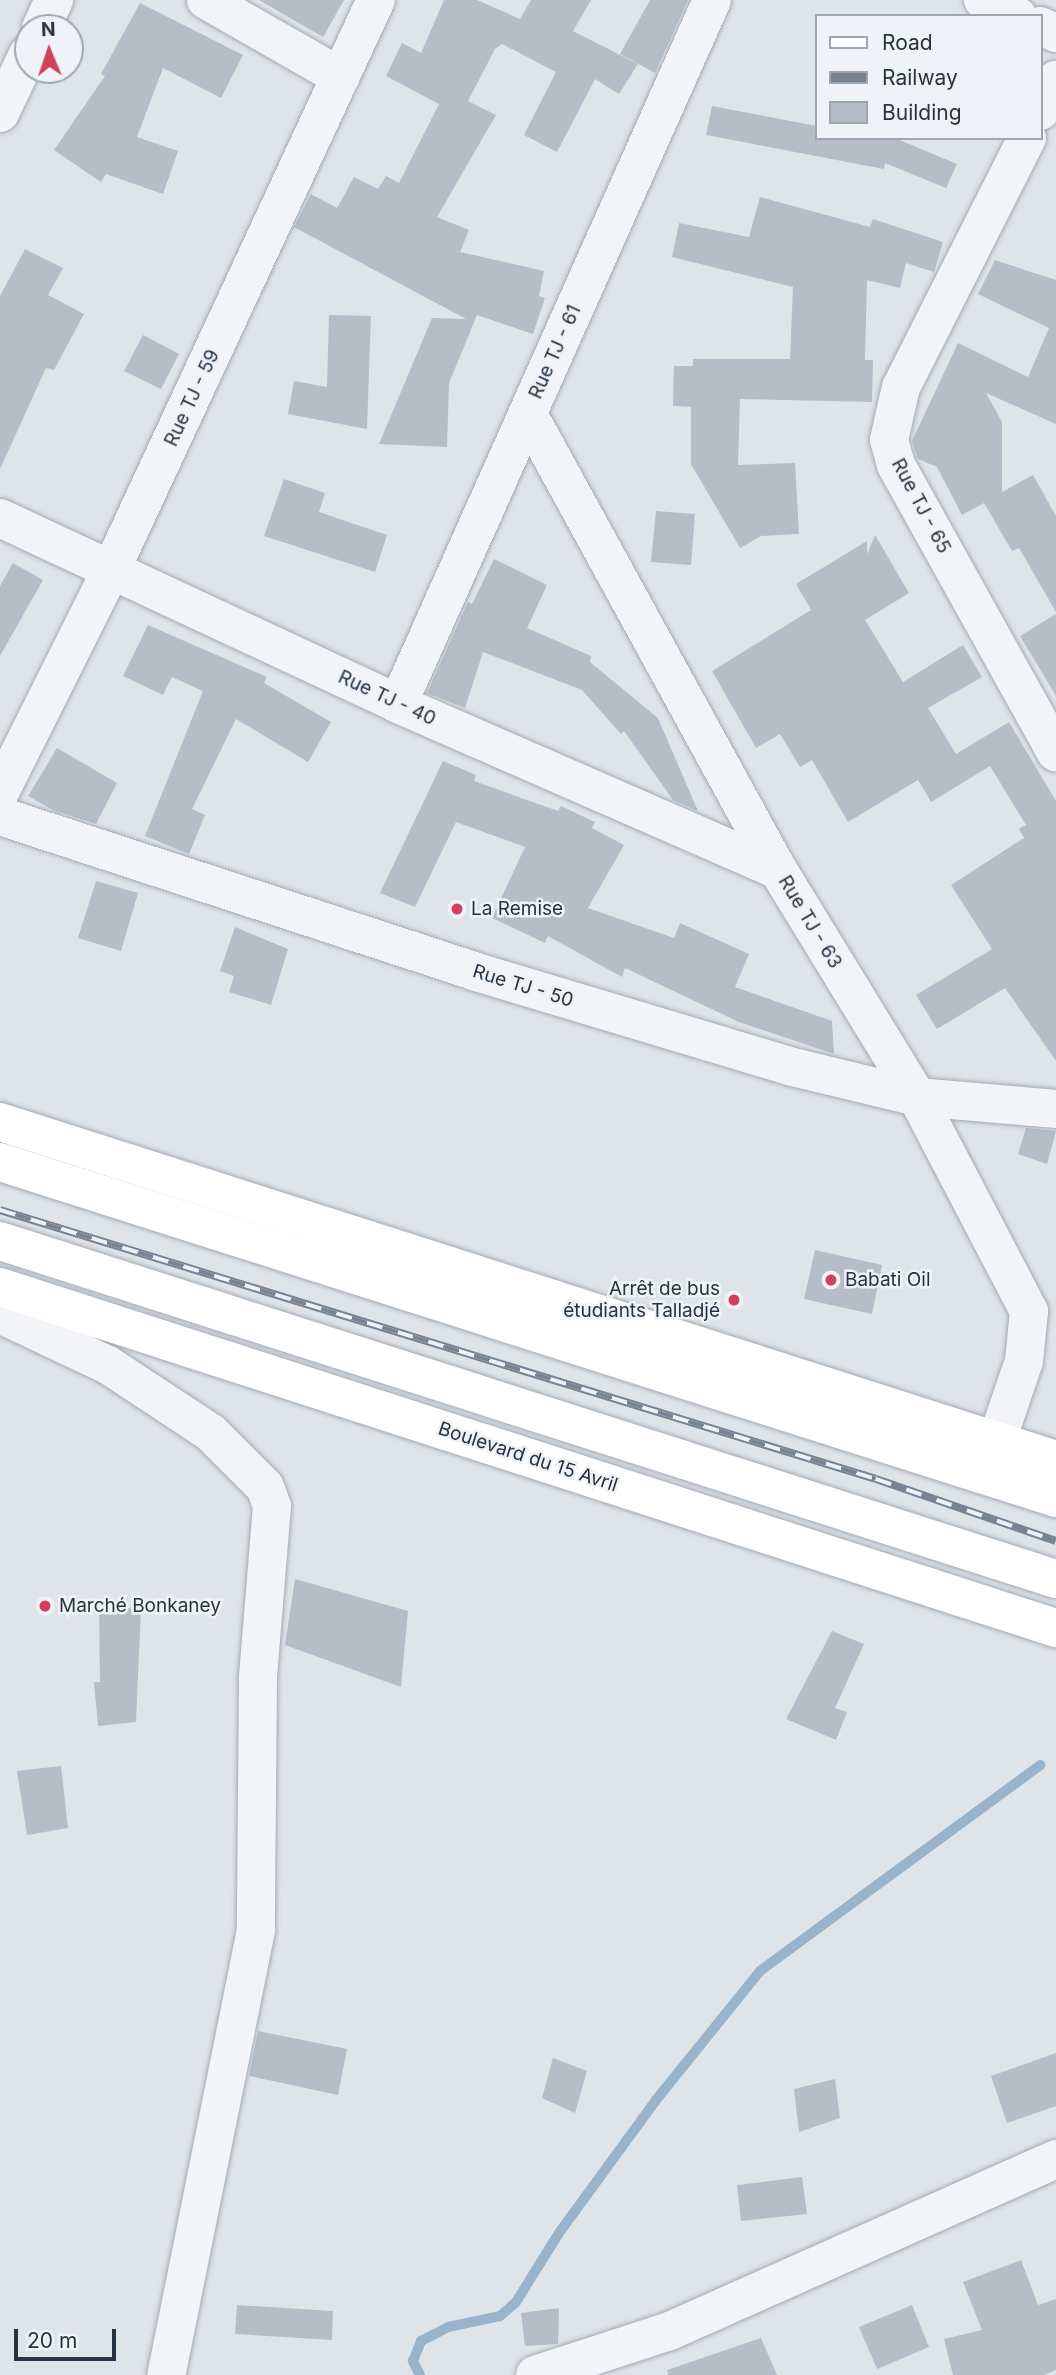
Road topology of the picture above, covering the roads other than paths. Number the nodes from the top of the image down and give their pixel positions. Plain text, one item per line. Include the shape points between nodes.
1 (205, 0) edge
2 (376, 0) edge
3 (712, 0) edge
4 (983, 0) edge
5 (1013, 14) edge
6 (341, 77) junction
7 (1056, 80) edge
8 (14, 84) edge
9 (1042, 107) edge
10 (0, 113) edge
11 (1026, 140) edge
12 (528, 414) junction
13 (0, 518) edge
14 (111, 570) junction
15 (398, 704) junction
16 (1056, 751) edge
17 (0, 792) edge
18 (0, 816) edge
19 (778, 870) junction
20 (917, 1097) junction
21 (1056, 1109) edge
22 (0, 1122) edge
23 (0, 1162) edge
24 (0, 1241) edge
25 (0, 1287) edge
26 (0, 1314) edge
27 (997, 1440) junction
28 (1056, 1460) edge
29 (1056, 1498) edge
30 (1056, 1579) edge
31 (1056, 1628) edge
32 (1056, 2159) edge
33 (166, 2375) edge
34 (535, 2375) edge

1 - 6 street
2 - 6 street, Rue TJ - 59
3 - 12 street, Rue TJ - 61
4 - 5 street
6 - 14 street, Rue TJ - 59
7 - 9 street
8 - 10 street
11 - 16 street, Rue TJ - 65 via 901,387 889,440 896,465
12 - 15 street, Rue TJ - 61
12 - 19 street, Rue TJ - 63
13 - 14 street, Rue TJ - 40
14 - 15 street, Rue TJ - 40
14 - 17 street, Rue TJ - 59
15 - 19 street, Rue TJ - 40
18 - 20 street, Rue TJ - 50 via 473,971 793,1067
19 - 20 street, Rue TJ - 63
20 - 21 street, Rue TJ - 50
20 - 27 street, Rue TJ - 63 via 1029,1311 1024,1361
22 - 27 main road
23 - 29 main road
24 - 30 main road
25 - 31 main road, Boulevard du 15 Avril
26 - 33 street via 108,1365 211,1433 265,1487 272,1506 258,1678 256,1930
27 - 28 main road
32 - 34 street via 670,2331

